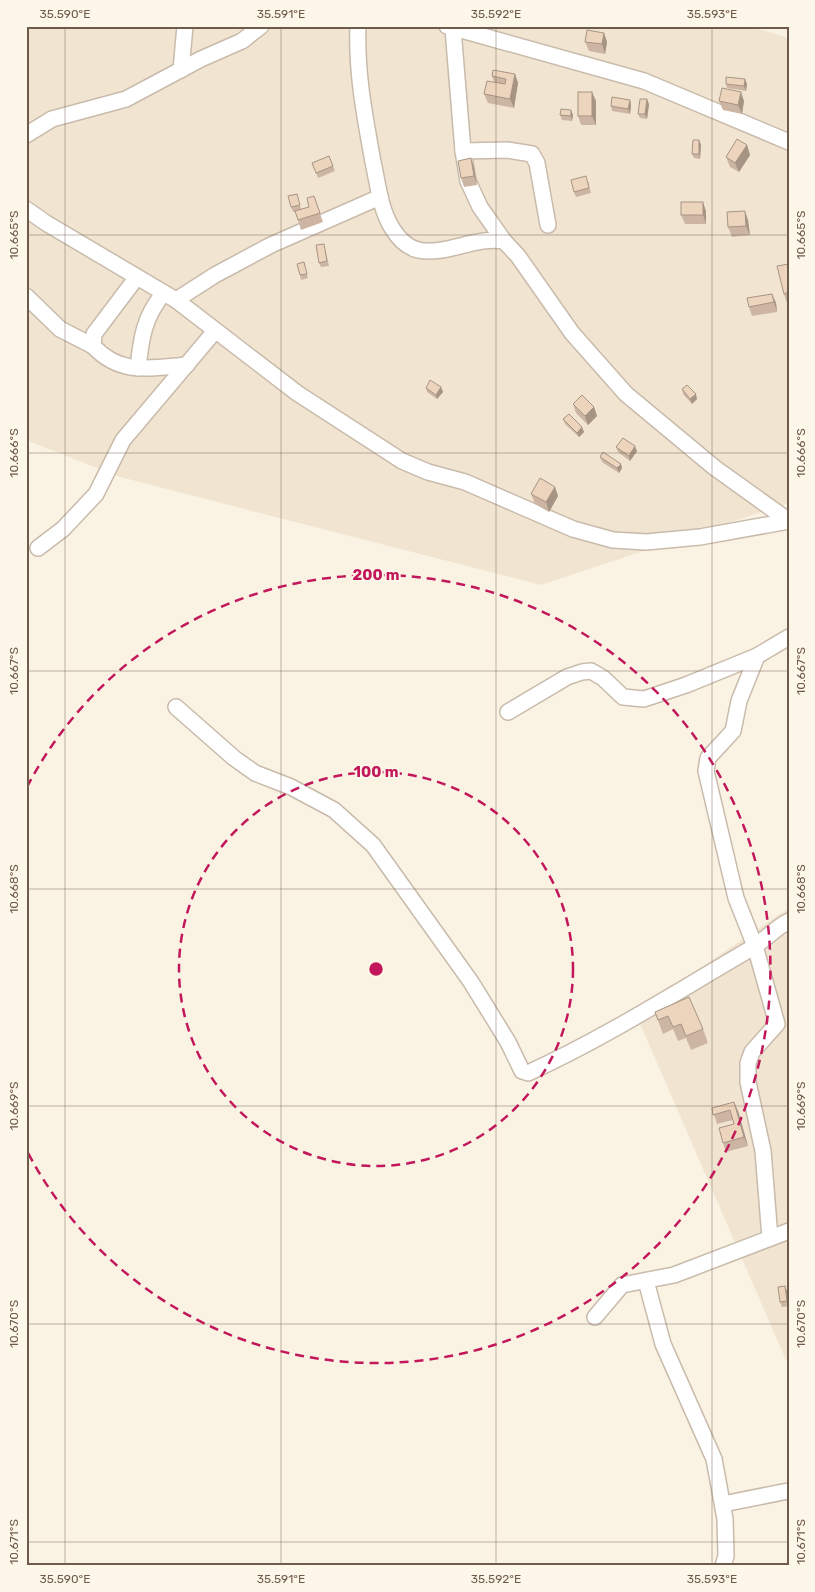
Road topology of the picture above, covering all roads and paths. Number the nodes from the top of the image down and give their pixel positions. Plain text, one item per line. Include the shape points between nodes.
1 (185, 26) edge
2 (261, 26) edge
3 (358, 26) edge
4 (450, 28) edge
5 (181, 70) junction
6 (26, 135) edge
7 (789, 142) edge
8 (464, 152) junction
9 (380, 197) junction
10 (26, 209) edge
11 (548, 225) dead end
12 (504, 241) junction
13 (137, 277) junction
14 (26, 296) edge
15 (170, 296) junction
16 (215, 330) junction
17 (93, 346) junction
18 (187, 365) junction
19 (138, 368) junction
20 (789, 521) edge
21 (38, 548) dead end
22 (789, 637) edge
23 (757, 656) junction
24 (176, 707) dead end
25 (508, 712) dead end
26 (789, 921) edge
27 (755, 946) junction
28 (789, 1231) edge
29 (770, 1238) junction
30 (646, 1281) junction
31 (595, 1317) dead end
32 (788, 1491) edge
33 (723, 1504) junction
34 (723, 1566) edge

1 - 5 street
2 - 5 street via 242,41
3 - 9 street via 361,91
4 - 7 street via 644,81
4 - 8 street
5 - 6 street via 126,98 52,119
8 - 11 street via 506,150 532,154 537,163
8 - 12 street via 468,181 480,208
9 - 12 street via 392,229 403,243 418,250 442,250 479,240
9 - 15 street via 271,245
10 - 13 street
12 - 20 street via 572,333 626,394 715,468
13 - 15 street
13 - 17 street via 94,334
14 - 17 street via 60,330
15 - 16 street
15 - 19 street via 154,305 144,325
16 - 18 street
16 - 20 street via 297,393 402,461 465,482 573,529 613,540 646,542
17 - 19 street via 112,362
18 - 19 street
18 - 21 street via 123,440 96,494 63,530
22 - 23 street
23 - 25 street via 644,699 623,697 603,678 591,671 582,672 567,677
23 - 27 street via 739,701 733,731 708,758 706,771 736,898
24 - 27 street via 234,758 256,773 291,786 334,810 373,845 470,982 508,1042 522,1071 535,1070 612,1030
26 - 27 street
27 - 29 street via 777,1024 752,1052 748,1063 748,1082 763,1151
28 - 29 street
29 - 30 street via 691,1269
30 - 31 street via 622,1285
30 - 33 street via 663,1344 714,1459
32 - 33 street
33 - 34 street via 726,1540

